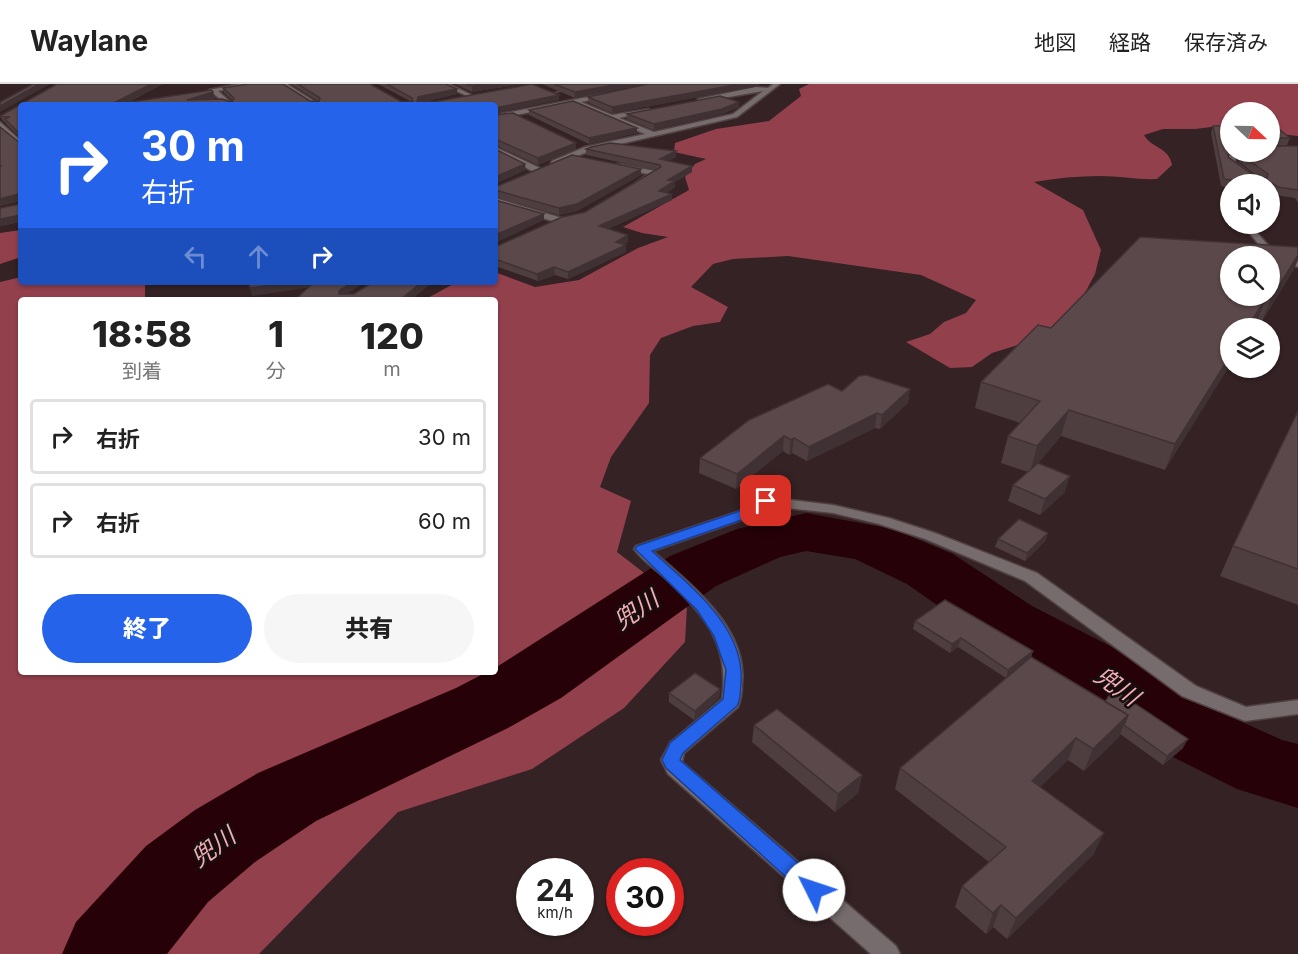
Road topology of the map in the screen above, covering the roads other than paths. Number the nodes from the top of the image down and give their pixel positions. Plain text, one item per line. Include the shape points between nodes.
1 (254, 84) edge
2 (282, 84) edge
3 (444, 84) edge
4 (774, 87) edge
5 (554, 93) edge
6 (621, 93) edge
7 (481, 94) edge
8 (471, 96) junction
9 (451, 100) edge
10 (227, 102) edge
11 (312, 102) edge
12 (574, 102) junction
13 (690, 102) edge
14 (656, 108) edge
15 (513, 113) junction
16 (498, 116) edge
17 (612, 117) junction
18 (524, 118) edge
19 (0, 124) edge
20 (652, 134) junction
21 (18, 142) edge
22 (578, 144) edge
23 (588, 149) junction
24 (498, 150) edge
25 (570, 156) junction
26 (592, 160) edge
27 (1232, 162) edge
28 (613, 165) edge
29 (537, 170) junction
30 (1246, 174) edge
31 (527, 175) edge
32 (632, 187) edge
33 (498, 202) edge
34 (570, 218) edge
35 (559, 220) junction
36 (548, 225) edge
37 (1255, 234) edge
38 (1298, 264) edge
39 (1298, 706) edge
40 (888, 954) edge

1 - 10 street via 212,90
2 - 11 street
3 - 8 street
4 - 13 street
4 - 20 street via 735,116
5 - 12 street
6 - 12 street
7 - 8 street
8 - 9 street
12 - 15 street
12 - 17 street
14 - 17 street
15 - 16 street
15 - 18 street
17 - 20 street
19 - 21 street
20 - 23 street
22 - 23 street
23 - 25 street
24 - 29 street
25 - 26 street
25 - 29 street
27 - 30 street
28 - 32 street via 655,173
29 - 31 street
33 - 35 street
34 - 35 street
35 - 36 street
37 - 38 street via 1275,258
39 - 40 street via 1245,714 1189,691 1031,578 884,521 833,509 766,501 742,515 642,549 703,606 722,636 734,670 731,702 677,748 671,760 675,768

